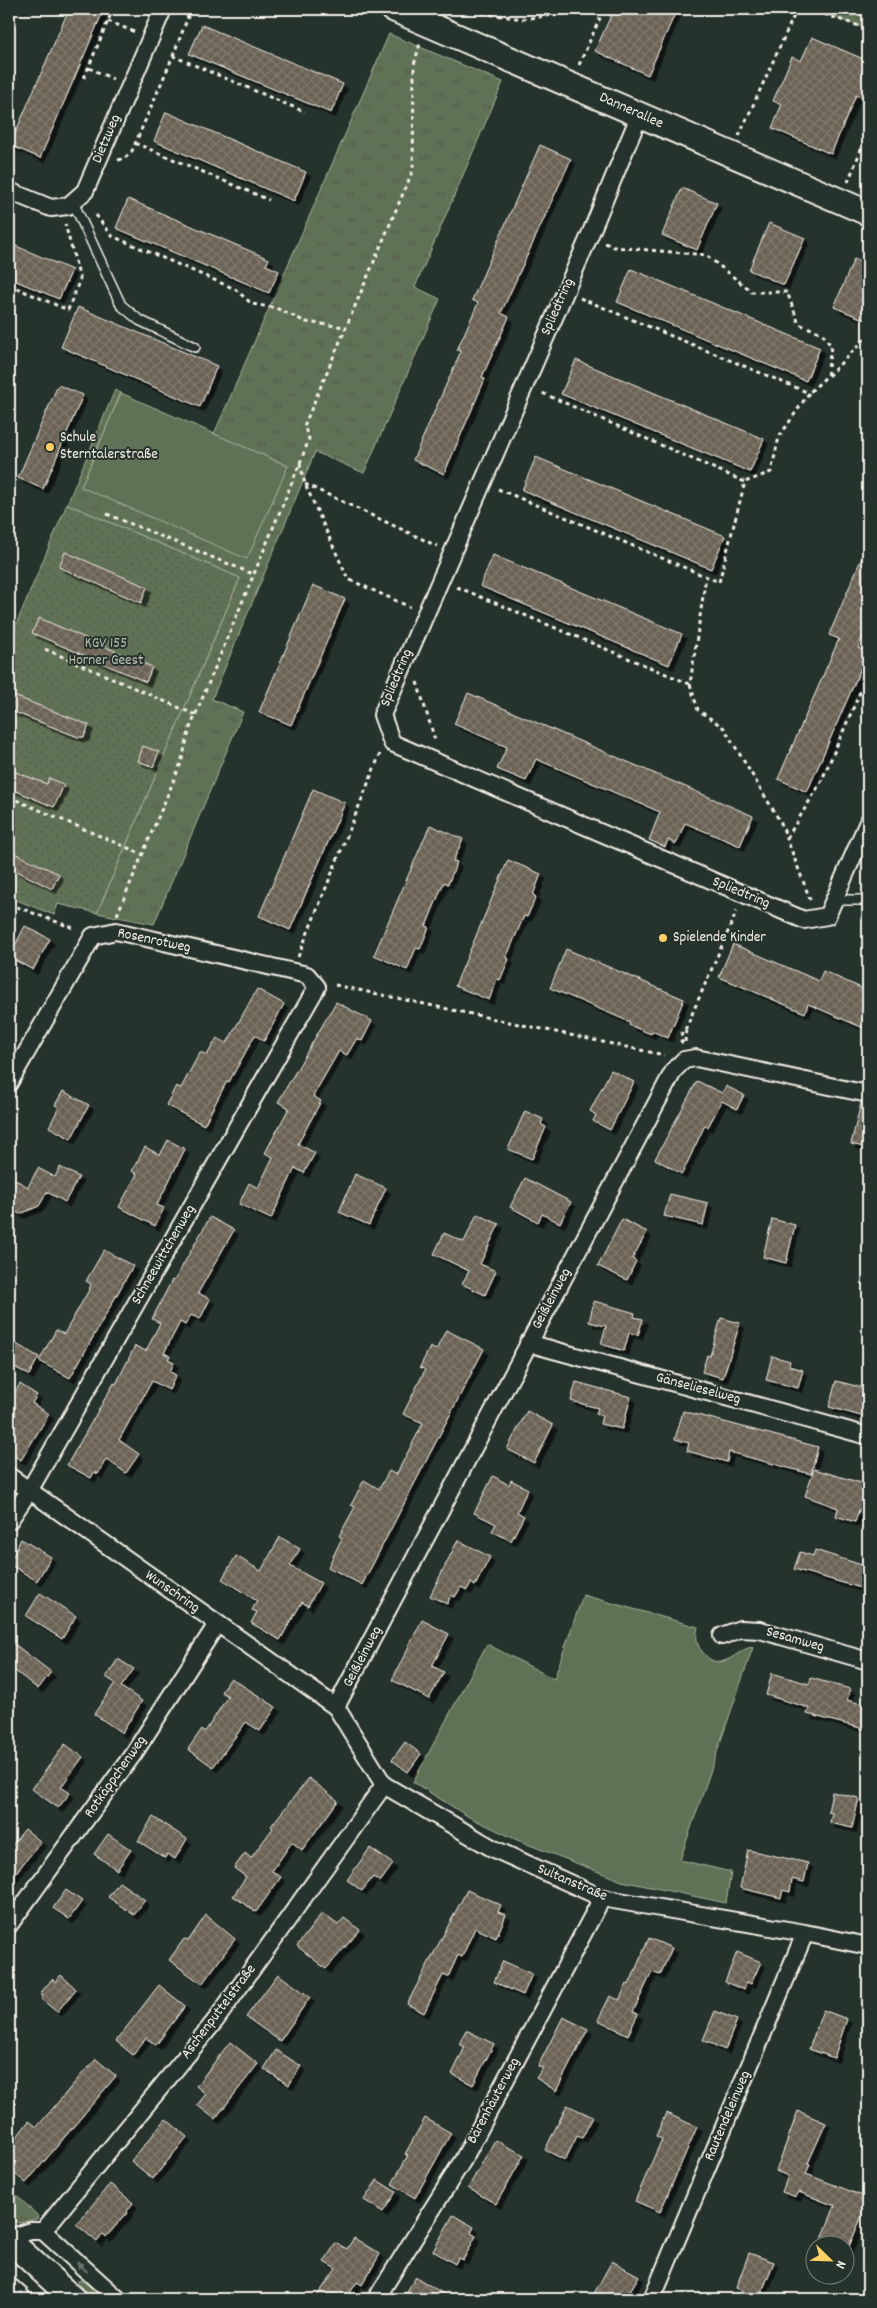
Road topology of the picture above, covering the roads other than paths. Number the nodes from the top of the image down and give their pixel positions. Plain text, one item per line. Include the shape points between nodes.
1 (163, 9) edge
2 (394, 9) edge
3 (640, 114) junction
4 (9, 191) edge
5 (72, 201) junction
6 (868, 213) edge
7 (195, 347) dead end
8 (868, 822) edge
9 (834, 900) junction
10 (868, 900) edge
11 (317, 987) joint
12 (9, 1083) edge
13 (868, 1094) edge
14 (528, 1343) junction
15 (868, 1436) edge
16 (9, 1476) edge
17 (29, 1491) junction
18 (9, 1521) edge
19 (217, 1624) junction
20 (722, 1636) dead end
21 (868, 1661) edge
22 (336, 1707) junction
23 (384, 1785) junction
24 (602, 1898) junction
25 (9, 1925) edge
26 (805, 1933) junction
27 (868, 1946) edge
28 (43, 2232) junction
29 (9, 2239) edge
30 (9, 2291) edge
31 (18, 2299) edge
32 (73, 2299) edge
33 (118, 2299) edge
34 (376, 2299) edge
35 (652, 2299) edge

1 - 5 street, Dietzweg via 85,191
2 - 3 street, Dannerallee
3 - 6 street, Dannerallee via 730,156
3 - 9 street, Spliedtring via 382,714 392,743 804,920 827,916
4 - 5 street via 51,208
5 - 7 lane via 121,305 139,320
8 - 9 street
9 - 10 lane
11 - 12 street, Rosenrotweg via 307,975 116,931 93,936
11 - 17 street, Schneewittchenweg
13 - 14 street, Geißleinweg via 696,1058 684,1060 674,1070
14 - 15 street, Gänselieselweg
14 - 22 street, Geißleinweg
16 - 17 street, Wunschring
17 - 18 street, Schneewittchenweg
17 - 19 street, Wunschring
19 - 22 street, Wunschring
19 - 25 street, Rotkäppchenweg via 134,1754
20 - 21 street, Sesamweg via 740,1629 760,1630
22 - 23 street, Sultanstraße
23 - 24 street, Sultanstraße via 492,1848
23 - 28 street, Aschenputtelstraße via 215,2021
24 - 26 street, Sultanstraße
24 - 34 street, Bärenhäuterweg via 462,2160
26 - 27 street, Sultanstraße
26 - 35 street, Rautendeleinweg
28 - 29 street via 31,2231
33 -> 28 street
29 - 32 street
30 - 31 street

